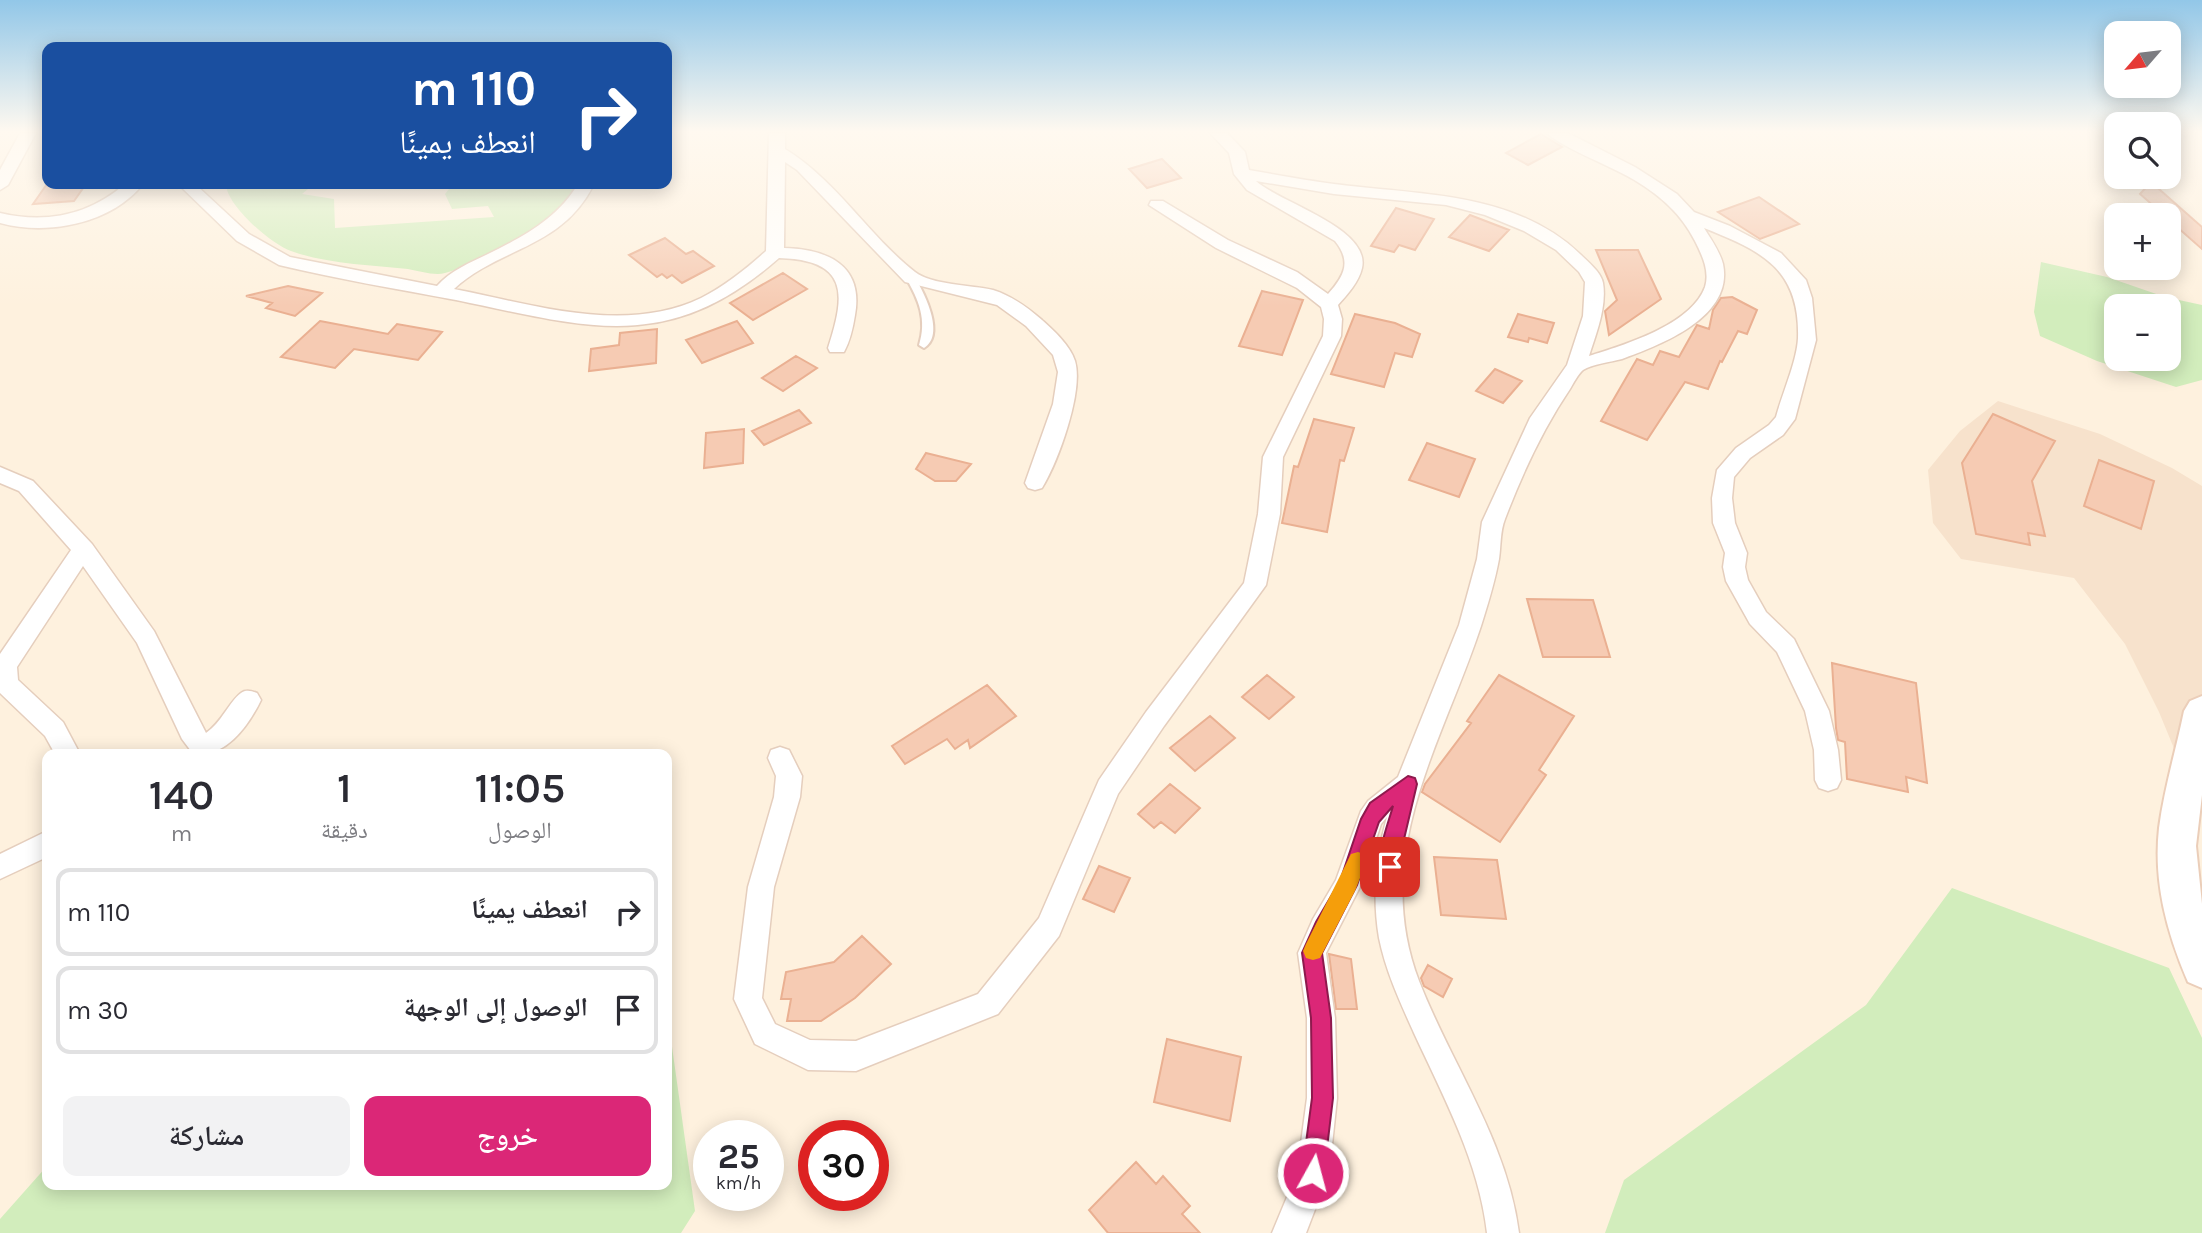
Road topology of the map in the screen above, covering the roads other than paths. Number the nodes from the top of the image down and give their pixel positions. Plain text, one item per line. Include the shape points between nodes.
1 (127, 191) edge
2 (193, 191) edge
3 (583, 191) edge
4 (776, 191) edge
5 (826, 191) edge
6 (1256, 191) edge
7 (1350, 191) edge
8 (1660, 191) edge
9 (1157, 205) dead end
10 (1689, 216) junction
11 (0, 218) edge
12 (775, 253) junction
13 (911, 278) junction
14 (442, 291) junction
15 (1329, 305) junction
16 (924, 345) dead end
17 (837, 348) dead end
18 (1576, 366) junction
19 (0, 474) edge
20 (1035, 483) dead end
21 (84, 550) junction
22 (249, 700) dead end
23 (2202, 711) edge
24 (65, 749) edge
25 (780, 758) dead end
26 (1828, 780) dead end
27 (1408, 784) junction
28 (42, 846) edge
29 (0, 867) edge
30 (2202, 968) edge
31 (1288, 1233) edge
32 (1503, 1233) edge

1 - 11 street via 110,205 66,220 29,223
2 - 14 street via 263,253
3 - 14 street via 562,216 452,278
4 - 12 street
5 - 13 street
6 - 15 street via 1337,233 1349,244 1354,263
7 - 18 street via 1446,200 1510,218 1576,257 1594,282 1592,316
8 - 10 street
9 - 15 street via 1222,244 1277,267 1315,290
10 - 18 street via 1714,265 1714,284 1701,308 1632,349
10 - 26 street via 1774,257 1797,280 1803,298 1807,340 1785,419 1724,475 1722,498 1724,523 1736,553 1737,581 1758,618 1786,646 1817,711
12 - 14 street via 720,295 654,320 576,319
12 - 17 street via 810,254 840,272 850,308
13 - 16 lane via 925,302 929,331
13 - 20 street via 1012,304 1065,360 1065,394
15 - 25 street via 1333,326 1327,352 1273,457 1269,514 1255,585 1108,788 1049,927 988,1004 856,1056 808,1055 765,1034 748,999 761,887 787,797 789,776
18 - 27 street via 1541,418 1499,508 1470,625
19 - 21 street via 26,486
21 - 22 street via 146,638 200,744 219,738
21 - 24 street via 10,658 5,676 6,684 54,729
23 - 30 main road via 2177,831 2183,905
27 - 31 street via 1370,819 1348,885 1312,953 1321,1018 1322,1098 1313,1173
27 - 32 street via 1392,845 1388,888 1393,938 1411,995 1479,1139
28 - 29 street

